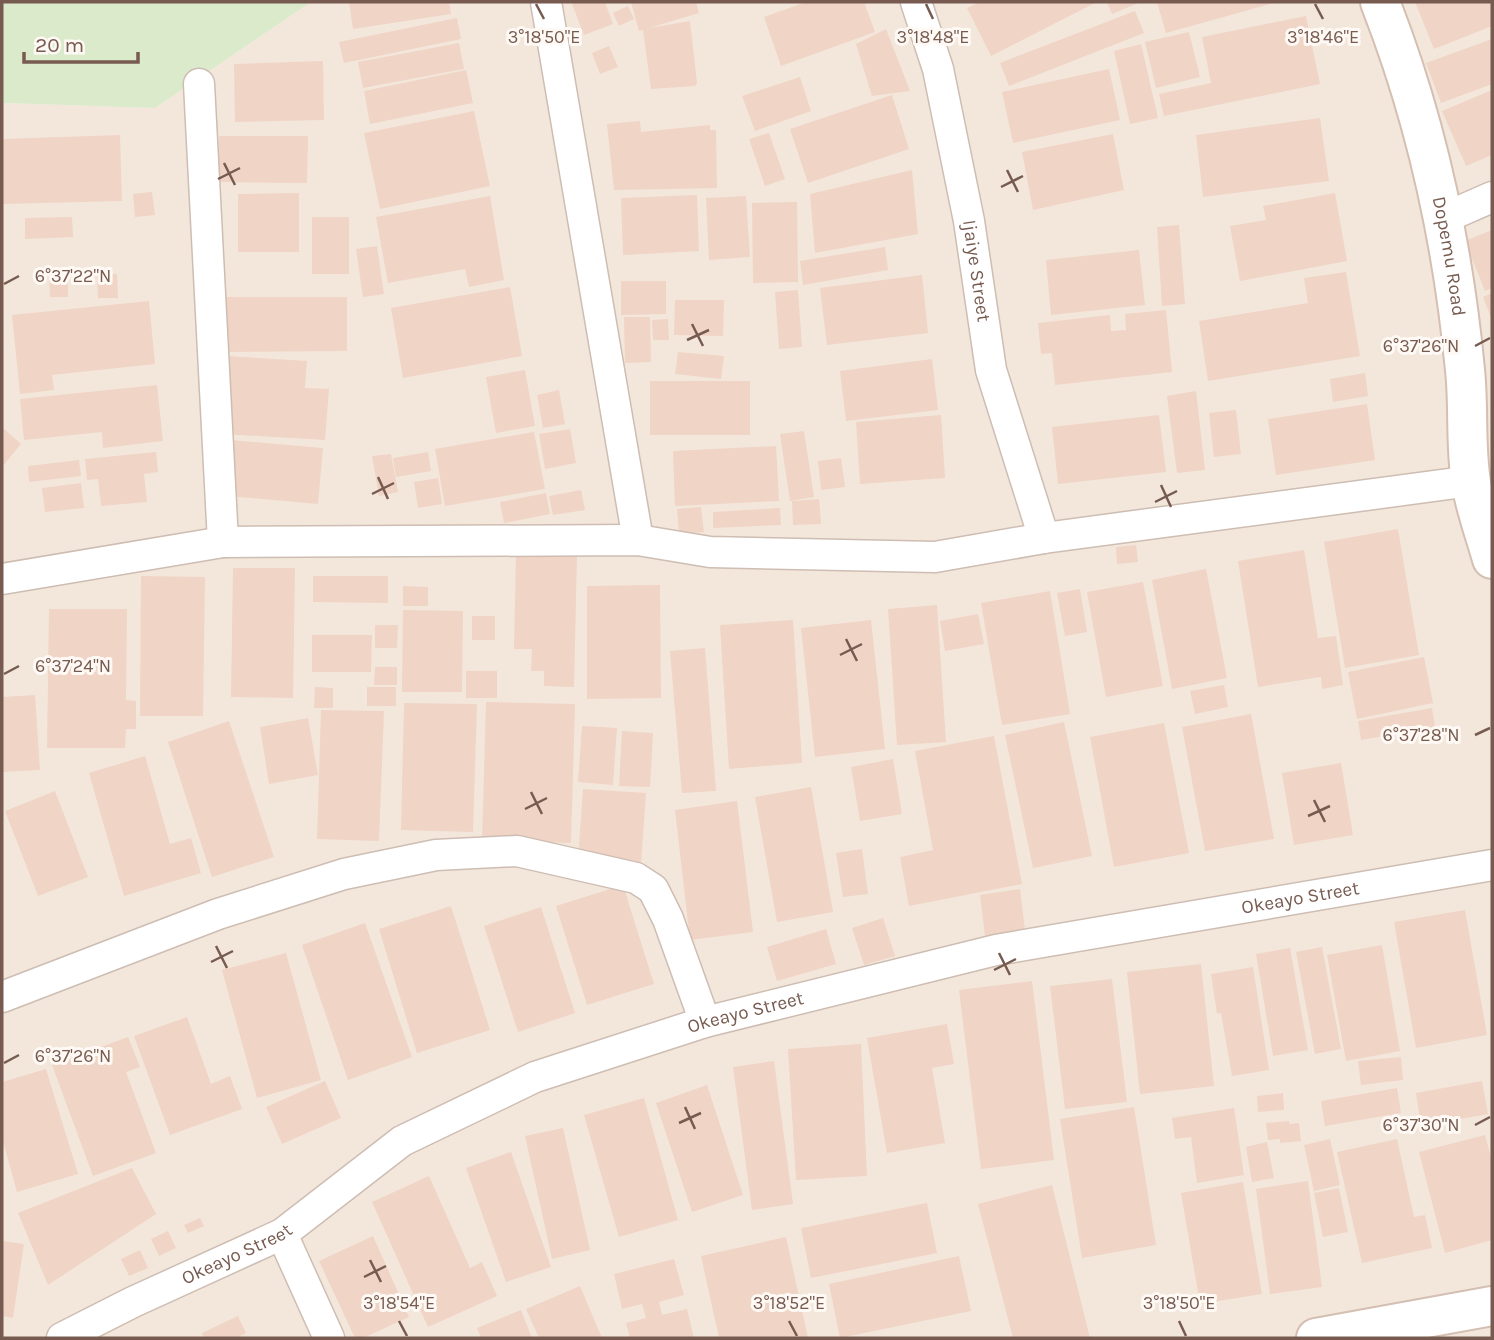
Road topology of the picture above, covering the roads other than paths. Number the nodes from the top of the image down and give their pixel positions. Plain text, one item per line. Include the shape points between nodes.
1 (546, 2) edge
2 (916, 2) edge
3 (1380, 2) edge
4 (198, 84) dead end
5 (1492, 197) edge
6 (1444, 218) junction
7 (1471, 481) junction
8 (1044, 538) junction
9 (638, 540) junction
10 (223, 542) junction
11 (1492, 559) edge
12 (2, 579) edge
13 (1492, 865) edge
14 (2, 997) edge
15 (705, 1022) junction
16 (282, 1234) junction
17 (1492, 1306) edge
18 (1492, 1320) edge
19 (62, 1338) edge
20 (329, 1338) edge
21 (1317, 1338) edge

1 - 9 street
2 - 8 street, Ijaiye Street via 938,69 969,221 992,370
3 - 6 main road, Dopemu Road via 1402,59
4 - 10 street
5 - 6 street
6 - 7 main road, Dopemu Road via 1465,370
7 - 8 street
7 - 11 main road, Dopemu Road
8 - 9 street via 935,557 710,552
9 - 10 street
10 - 12 street
13 - 15 street, Okeayo Street via 996,950
14 - 15 street via 218,914 344,874 436,855 517,851 636,878 653,889
15 - 16 street, Okeayo Street via 535,1077 402,1141
16 - 19 street, Okeayo Street
16 - 20 street
17 - 18 street
17 - 21 main road

